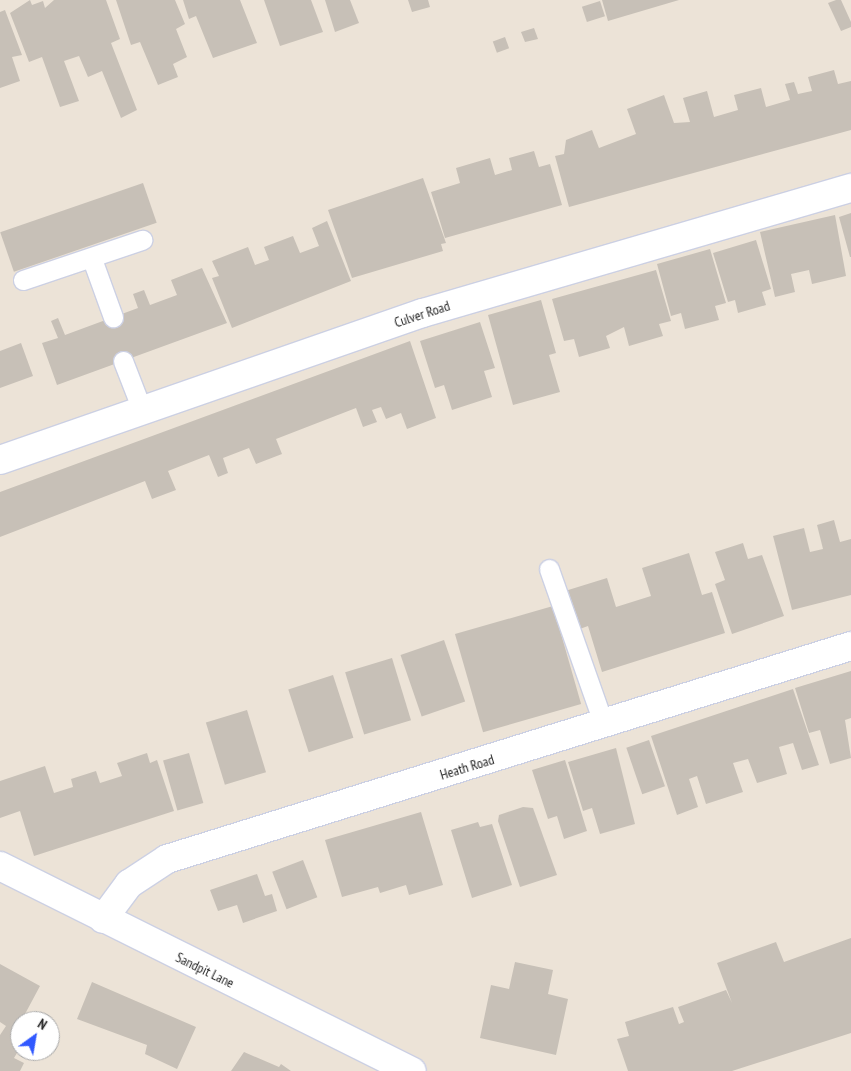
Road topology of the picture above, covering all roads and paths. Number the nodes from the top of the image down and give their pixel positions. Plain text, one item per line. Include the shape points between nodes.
1 (851, 188) edge
2 (142, 240) dead end
3 (92, 259) junction
4 (23, 280) dead end
5 (113, 317) dead end
6 (123, 361) dead end
7 (142, 410) junction
8 (0, 460) edge
9 (549, 569) dead end
10 (851, 646) edge
11 (604, 725) junction
12 (0, 866) edge
13 (103, 919) junction
14 (412, 1071) edge

1 - 7 street, Culver Road via 422,313
2 - 3 lane
3 - 4 lane
3 - 5 lane
6 - 7 lane
7 - 8 street, Culver Road
9 - 11 lane
10 - 11 street, Heath Road
11 - 13 street, Heath Road via 167,859 129,884
12 - 13 street, Sandpit Lane
13 - 14 street, Sandpit Lane

